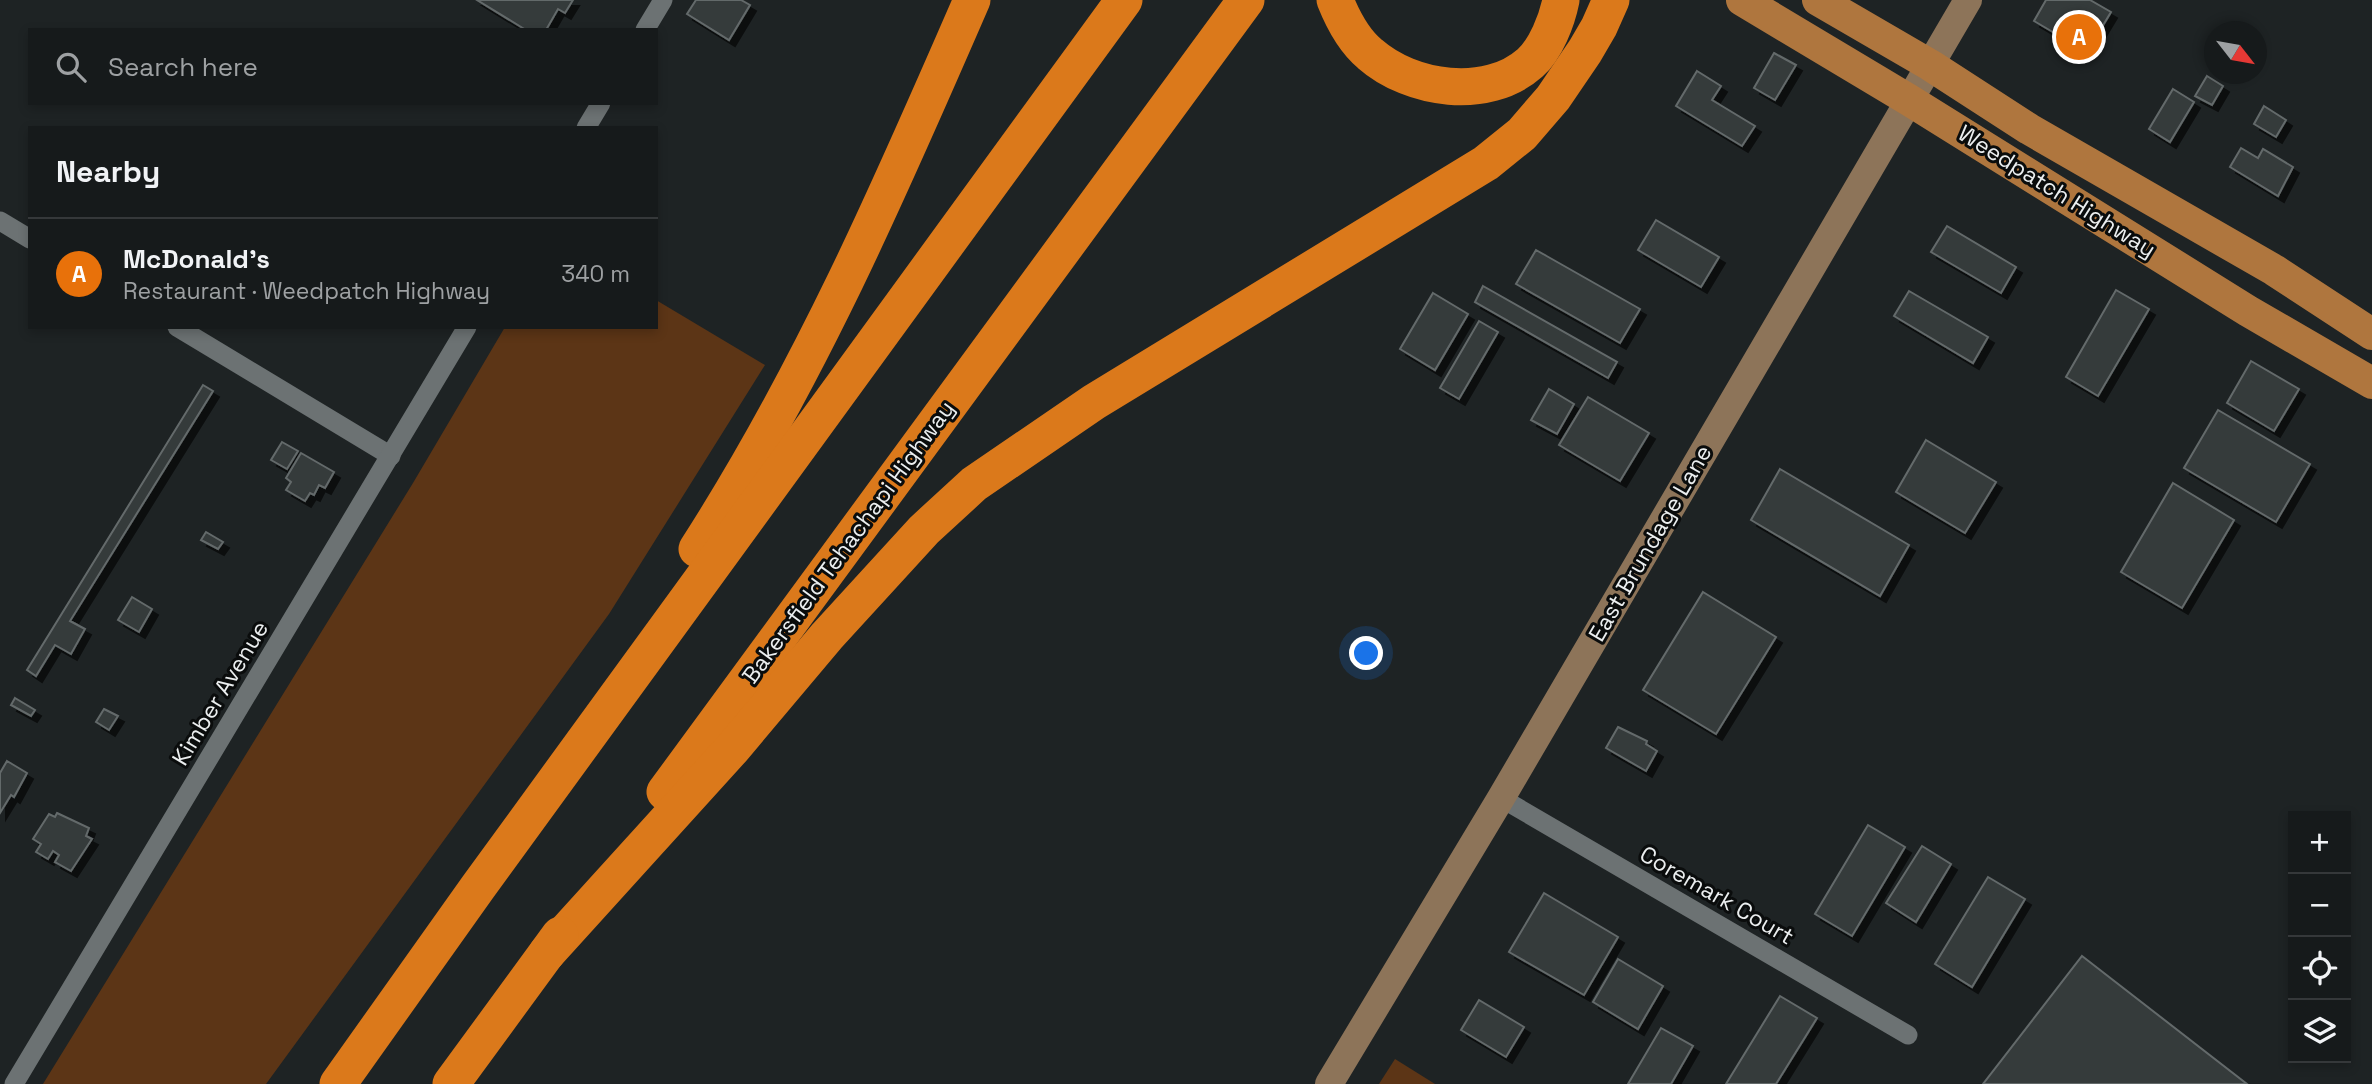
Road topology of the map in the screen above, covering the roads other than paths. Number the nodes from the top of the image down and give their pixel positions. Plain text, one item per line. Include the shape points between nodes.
1 (663, 0) edge
2 (972, 0) edge
3 (1124, 0) edge
4 (1246, 0) edge
5 (1335, 0) edge
6 (1561, 0) edge
7 (1625, 0) edge
8 (1742, 0) edge
9 (1818, 0) edge
10 (1968, 0) edge
11 (1605, 13) edge
12 (646, 28) edge
13 (1930, 65) junction
14 (1909, 100) junction
15 (600, 105) edge
16 (587, 126) edge
17 (0, 221) edge
18 (28, 238) edge
19 (180, 329) edge
20 (466, 329) edge
21 (2372, 334) edge
22 (2372, 383) edge
23 (391, 456) junction
24 (1501, 798) junction
25 (478, 887) junction
26 (547, 953) junction
27 (1908, 1035) dead end
28 (14, 1084) edge
29 (338, 1084) edge
30 (451, 1084) edge
31 (1329, 1084) edge

1 - 12 street
2 - 25 highway via 812,351 712,525
3 - 25 highway
4 - 26 highway, Bakersfield Tehachapi Highway
5 - 6 highway via 1354,37 1388,68 1410,79 1460,87 1485,84 1530,63 1552,29
7 - 11 highway
8 - 14 main road, Weedpatch Highway
9 - 13 main road, Weedpatch Highway
10 - 13 main road, East Brundage Lane
11 - 26 highway via 1553,98 1522,134 1486,163 1094,402 974,484 924,530 827,636 732,749
13 - 14 main road, East Brundage Lane
13 - 21 main road, Weedpatch Highway via 2029,129 2274,270
14 - 22 main road, Weedpatch Highway
14 - 24 main road, East Brundage Lane
15 - 16 street
17 - 18 street
19 - 23 street
20 - 23 street, Kimber Avenue
23 - 28 street, Kimber Avenue
24 - 27 street, Coremark Court
24 - 31 main road, East Brundage Lane
25 - 29 highway
26 - 30 highway, Bakersfield Tehachapi Highway

